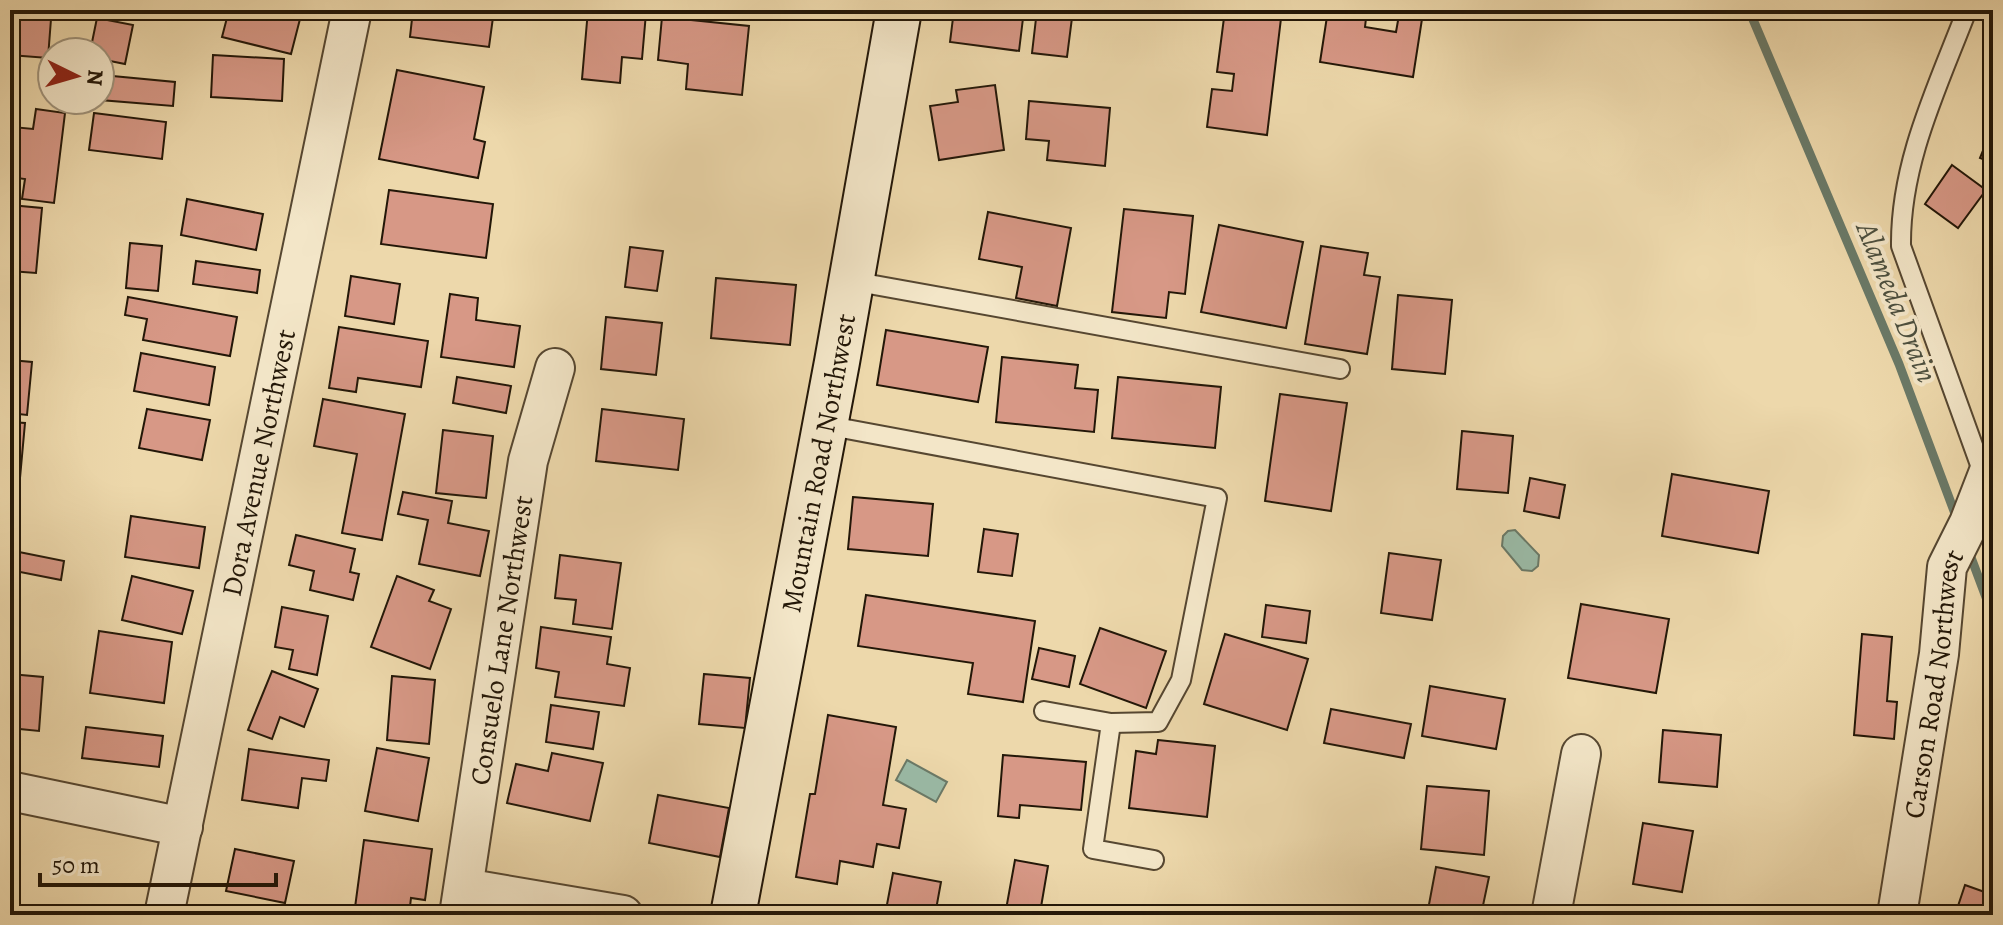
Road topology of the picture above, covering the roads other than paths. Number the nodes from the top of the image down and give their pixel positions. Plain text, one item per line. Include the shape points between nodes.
1 (352, 10) edge
2 (899, 10) edge
3 (1967, 10) edge
4 (852, 281) junction
5 (555, 368) dead end
6 (1340, 369) dead end
7 (825, 425) junction
8 (1989, 470) edge
9 (1044, 711) dead end
10 (1111, 723) junction
11 (1581, 754) dead end
12 (10, 791) edge
13 (183, 827) junction
14 (1154, 860) dead end
15 (462, 901) edge
16 (164, 915) edge
17 (623, 915) edge
18 (733, 915) edge
19 (1551, 915) edge
20 (1897, 915) edge

1 - 13 street, Dora Avenue Northwest
2 - 4 street, Mountain Road Northwest
3 - 8 lane via 1911,156 1900,214 1901,246
4 - 6 lane
4 - 7 street, Mountain Road Northwest
5 - 15 street, Consuelo Lane Northwest via 528,461
7 - 10 lane via 1217,498 1181,680 1158,722
7 - 18 street, Mountain Road Northwest
8 - 20 street, Carson Road Northwest via 1947,567 1939,654
9 - 10 lane
10 - 14 lane via 1093,849
11 - 19 street
12 - 13 street
13 - 16 street, Dora Avenue Northwest
15 - 17 street

